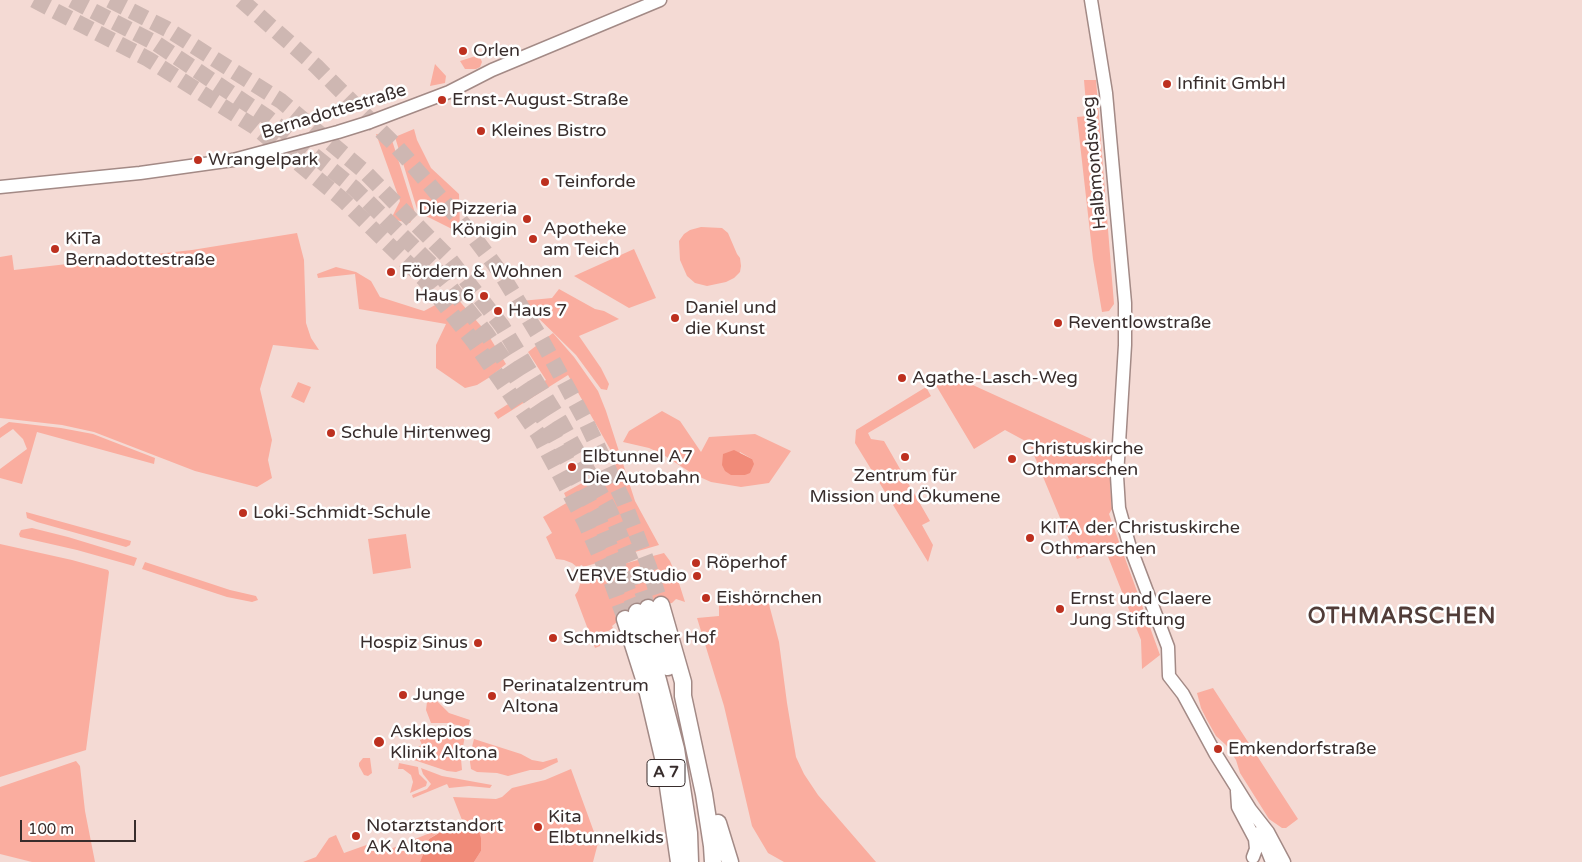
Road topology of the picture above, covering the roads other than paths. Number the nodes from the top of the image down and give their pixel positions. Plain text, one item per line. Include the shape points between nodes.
1 (660, 0) edge
2 (1091, 0) edge
3 (0, 187) edge
4 (1237, 789) junction
5 (704, 794) junction
6 (1248, 859) edge
7 (681, 860) edge
8 (1277, 860) edge
9 (713, 862) edge
10 (730, 862) edge

1 - 3 street, Bernadottestraße via 492,70 449,92 329,135 208,164
2 - 4 street, Halbmondsweg via 1106,93 1126,324 1117,476 1120,514 1168,648 1169,676 1183,694
4 - 6 street via 1238,807 1255,839 1256,849
4 - 8 street
5 - 7 highway, A 7 via 683,696 674,684 643,611 646,685 665,766
5 - 9 highway, A 7
5 - 10 highway via 716,815
6 - 8 street

